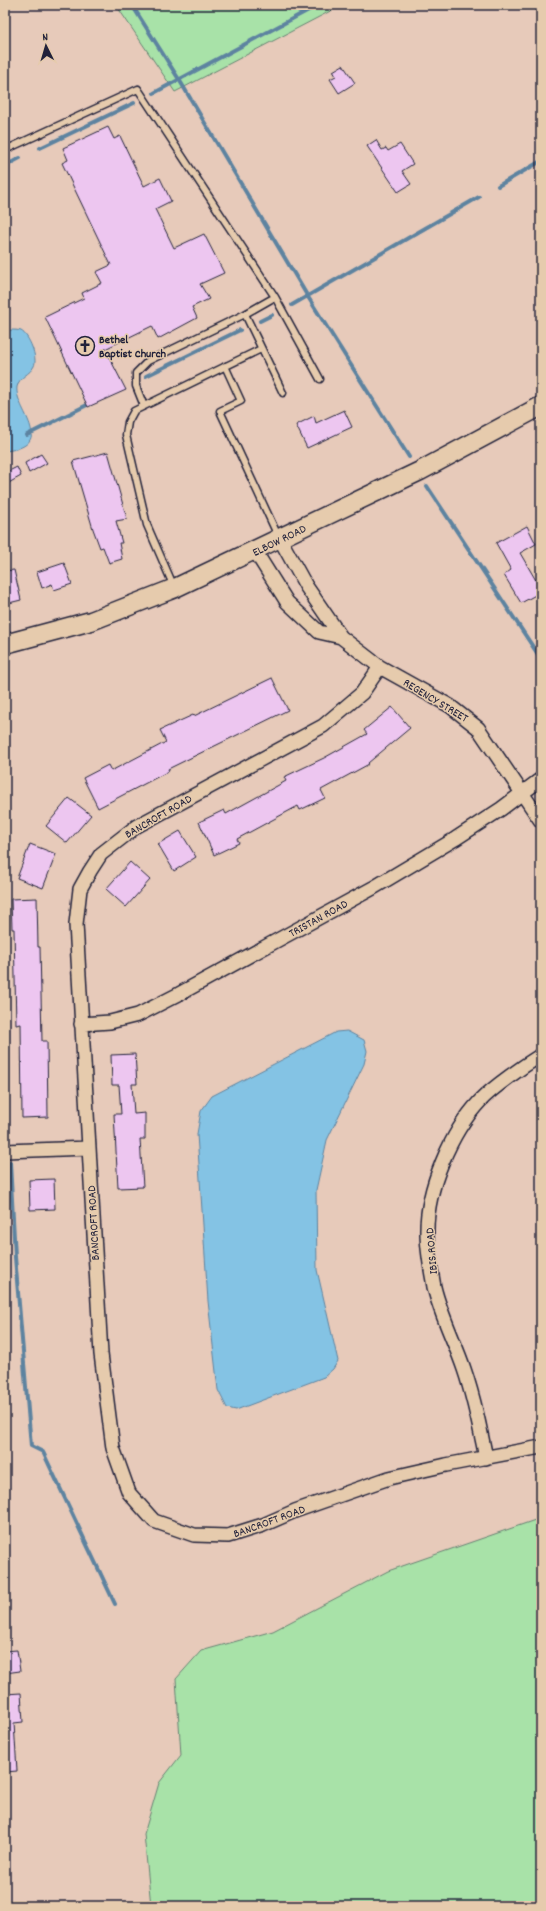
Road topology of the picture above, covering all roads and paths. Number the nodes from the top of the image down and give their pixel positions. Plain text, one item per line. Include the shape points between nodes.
1 (5, 150) edge
2 (275, 297) junction
3 (245, 314) junction
4 (261, 348) junction
5 (225, 366) junction
6 (320, 379) dead end
7 (283, 393) dead end
8 (144, 406) junction
9 (541, 406) edge
10 (280, 539) junction
11 (255, 551) junction
12 (175, 588) junction
13 (341, 638) junction
14 (5, 644) edge
15 (380, 667) junction
16 (541, 779) edge
17 (523, 793) junction
18 (541, 821) edge
19 (80, 1024) junction
20 (541, 1055) edge
21 (89, 1148) junction
22 (5, 1151) edge
23 (541, 1447) edge
24 (486, 1458) junction

1 - 2 lane via 138,89
2 - 3 lane
2 - 6 lane
3 - 4 lane
3 - 8 lane via 148,361 136,374 136,386
4 - 5 lane
4 - 7 lane
5 - 8 lane
5 - 10 lane via 241,401 220,411
8 - 12 lane via 134,411 128,422 126,435 147,524
9 - 10 main road, ELBOW ROAD via 420,471
10 - 11 main road, ELBOW ROAD
10 - 13 street, REGENCY STREET via 306,586
11 - 12 main road, ELBOW ROAD
11 - 13 street, REGENCY STREET via 287,602 319,632
12 - 14 main road, ELBOW ROAD via 91,621
13 - 15 street, REGENCY STREET
15 - 17 street, REGENCY STREET via 467,718 488,740
15 - 19 street, BANCROFT ROAD via 362,693 323,726 137,826 102,854 80,889 76,908
16 - 17 street, TRISTAN ROAD
17 - 18 street, REGENCY STREET
17 - 19 street, TRISTAN ROAD via 455,839 373,888 179,994 138,1015 110,1022
19 - 21 street, BANCROFT ROAD
20 - 24 street, IBIS ROAD via 481,1100 458,1129 432,1192 427,1232 435,1288 443,1317 473,1396
21 - 22 street
21 - 24 street, BANCROFT ROAD via 101,1354 113,1448 129,1493 154,1521 194,1535 228,1536 389,1478
23 - 24 street, BANCROFT ROAD

